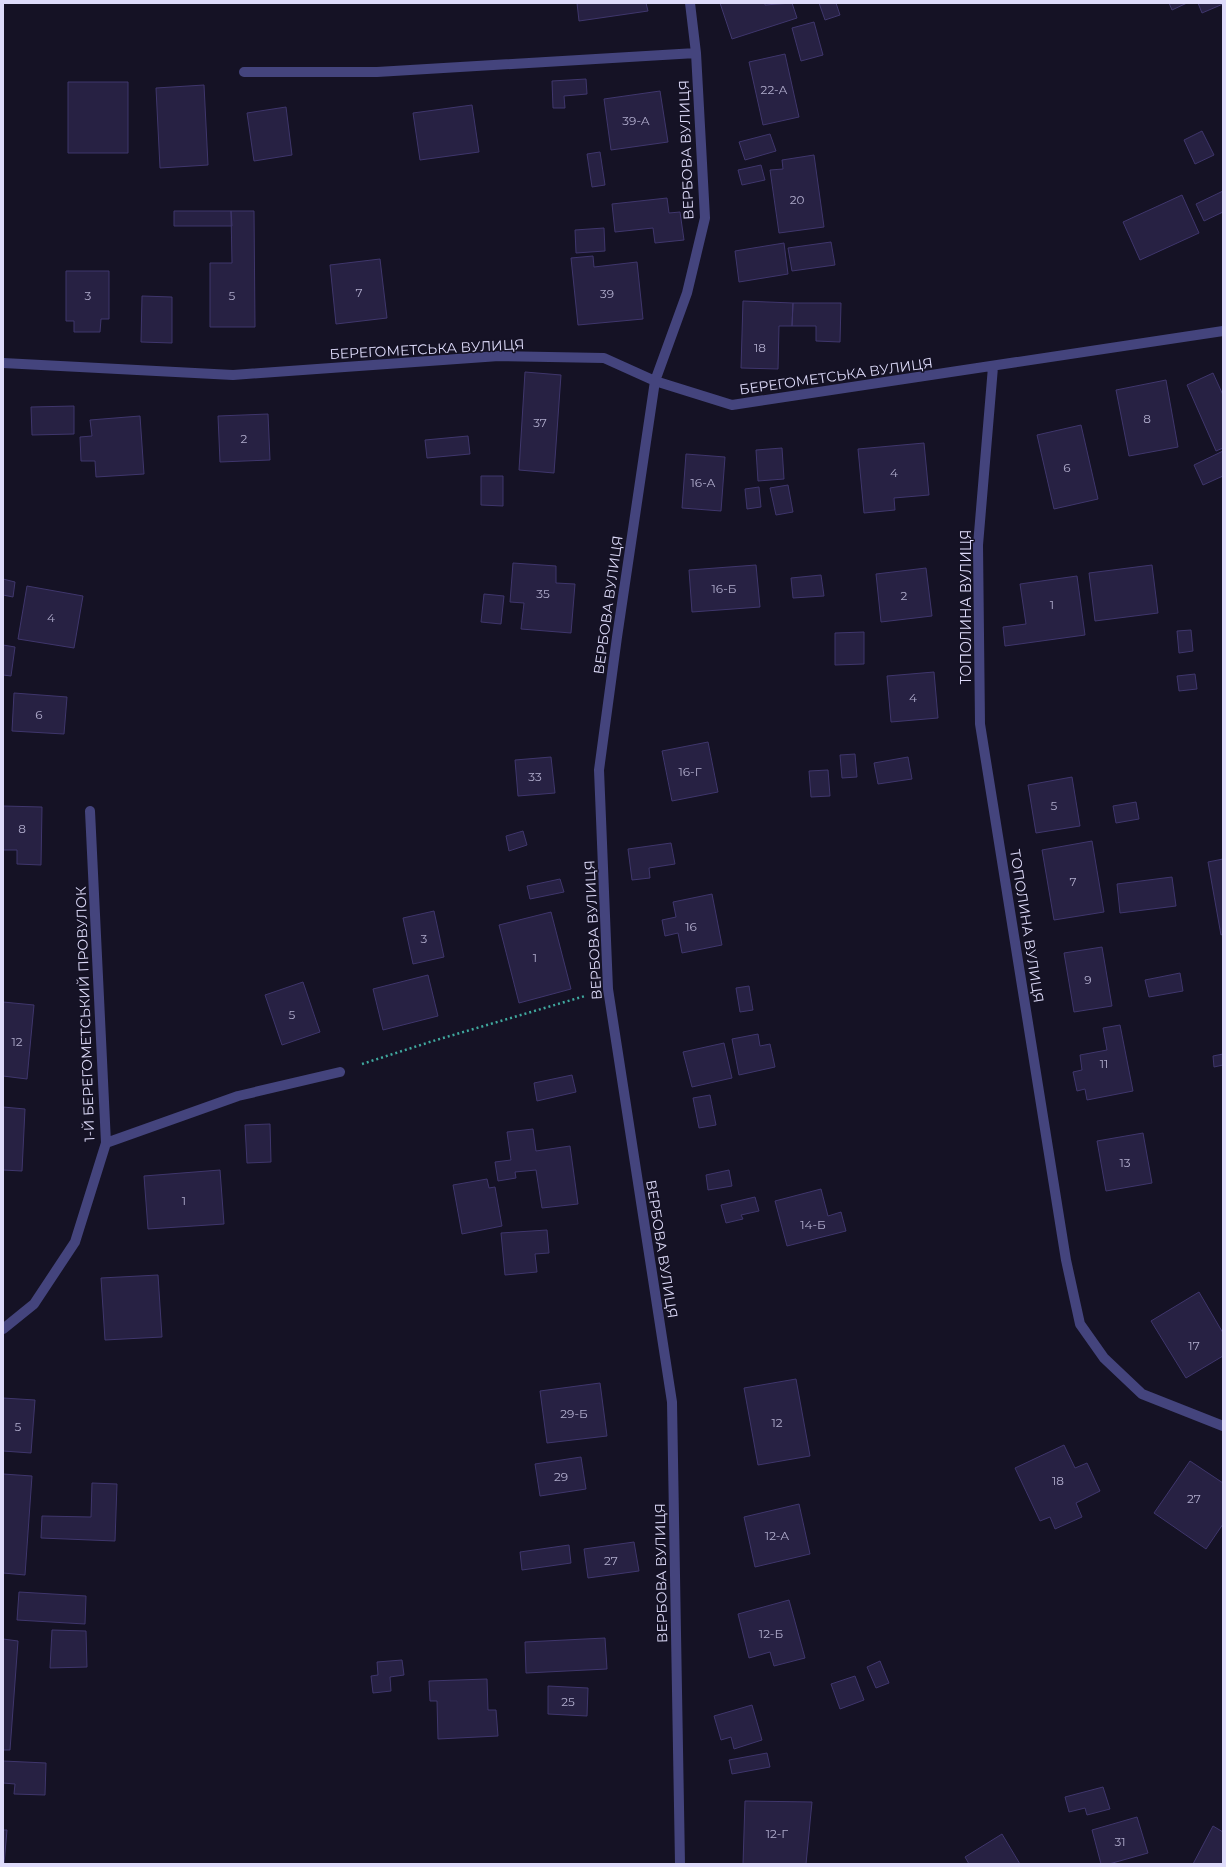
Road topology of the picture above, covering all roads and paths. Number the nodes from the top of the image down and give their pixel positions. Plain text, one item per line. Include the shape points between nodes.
1 (690, 3) edge
2 (696, 53) junction
3 (244, 72) dead end
4 (1223, 331) edge
5 (3, 363) edge
6 (993, 366) junction
7 (655, 381) junction
8 (90, 811) dead end
9 (608, 989) junction
10 (340, 1072) joint
11 (106, 1143) junction
12 (3, 1329) edge
13 (1223, 1426) edge
14 (680, 1864) edge

1 - 2 street, ВЕРБОВА ВУЛИЦЯ
2 - 3 street via 377,72
2 - 7 street, ВЕРБОВА ВУЛИЦЯ via 705,218 687,293
4 - 6 street, БЕРЕГОМЕТСЬКА ВУЛИЦЯ
5 - 7 street, БЕРЕГОМЕТСЬКА ВУЛИЦЯ via 233,375 499,356 604,358
6 - 7 street, БЕРЕГОМЕТСЬКА ВУЛИЦЯ via 732,405
6 - 13 street, ТОПОЛИНА ВУЛИЦЯ via 978,545 980,724 1066,1260 1080,1324 1104,1358 1142,1394
7 - 9 street, ВЕРБОВА ВУЛИЦЯ via 600,770
8 - 11 street, 1-Й БЕРЕГОМЕТСЬКИЙ ПРОВУЛОК
9 - 10 path via 433,1041
9 - 14 street, ВЕРБОВА ВУЛИЦЯ via 672,1402
10 - 11 street via 238,1096
11 - 12 street, 1-Й БЕРЕГОМЕТСЬКИЙ ПРОВУЛОК via 75,1242 34,1304

